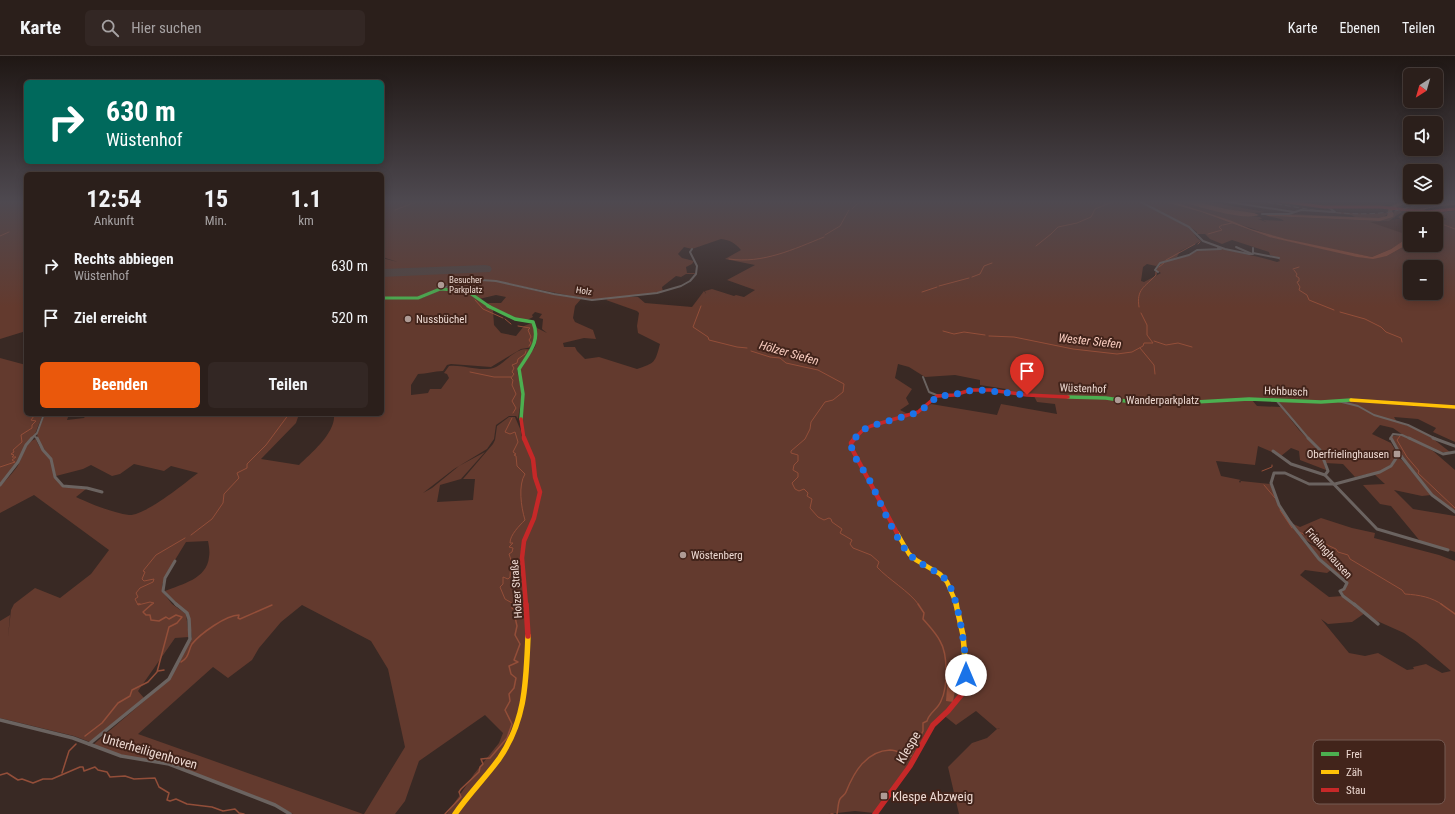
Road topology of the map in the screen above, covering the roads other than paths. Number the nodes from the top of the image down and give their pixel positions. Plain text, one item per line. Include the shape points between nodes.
1 (1198, 236) edge
2 (1214, 245) junction
3 (1236, 247) dead end
4 (1253, 248) dead end
5 (692, 249) dead end
6 (1253, 253) junction
7 (1279, 258) dead end
8 (1158, 272) dead end
9 (440, 289) junction
10 (384, 298) edge
11 (923, 377) dead end
12 (940, 396) junction
13 (1116, 399) joint
14 (1276, 400) junction
15 (1338, 401) junction
16 (1455, 407) edge
17 (43, 416) edge
18 (34, 436) junction
19 (1455, 446) edge
20 (1273, 452) dead end
21 (1455, 452) edge
22 (1400, 456) junction
23 (1325, 475) junction
24 (1335, 484) junction
25 (0, 485) edge
26 (102, 492) dead end
27 (1455, 512) edge
28 (1448, 550) dead end
29 (176, 561) dead end
30 (1378, 624) dead end
31 (962, 694) joint
32 (0, 720) edge
33 (90, 744) junction
34 (290, 814) edge
35 (455, 814) edge
36 (875, 814) edge

1 - 2 street
2 - 6 street via 1241,254
2 - 8 street via 1220,250 1199,250 1160,263 1155,270
3 - 6 street
4 - 6 street
5 - 9 street, Holz via 690,252 697,266 694,277 673,290 649,295 589,300 483,280 459,281
6 - 7 street
9 - 10 street, Holzer Straße via 418,298
9 - 35 street, Holzer Straße via 468,291 490,307 515,319 533,322 536,336 534,345 518,369 523,394 522,431 533,459 540,492 534,518 524,541 522,558 528,632 525,702 518,727 510,743
11 - 12 street via 929,392
12 - 13 street, Wüstenhof via 970,390 990,390 1027,395
12 - 31 street, Wüstenhof via 935,397 916,413 868,427 851,443 853,452 904,547 910,555 941,575 950,586 966,655 966,675
13 - 14 street, Hohbusch via 1138,402
14 - 15 street, Hohbusch
14 - 23 street via 1320,450 1328,471
15 - 16 street, Hohbusch
15 - 19 street via 1408,425
17 - 18 street
18 - 25 street
18 - 26 street via 51,459 55,477 63,486
20 - 23 street via 1291,464
21 - 22 street via 1442,454 1402,435 1392,434 1390,439
22 - 24 street, Frielinghausen via 1380,472
22 - 27 street via 1432,495
23 - 24 street
24 - 28 street via 1377,529
24 - 30 street, Frielinghausen via 1304,484 1279,472 1274,473 1271,483 1279,505 1303,540 1319,559 1347,584 1340,591 1343,596
29 - 33 street via 165,578 163,591 187,613 190,639 169,679
31 - 36 street, Klespe via 933,725 910,766
32 - 33 street, Unterheiligenhoven
33 - 34 street, Unterheiligenhoven via 121,756 169,764 275,805

